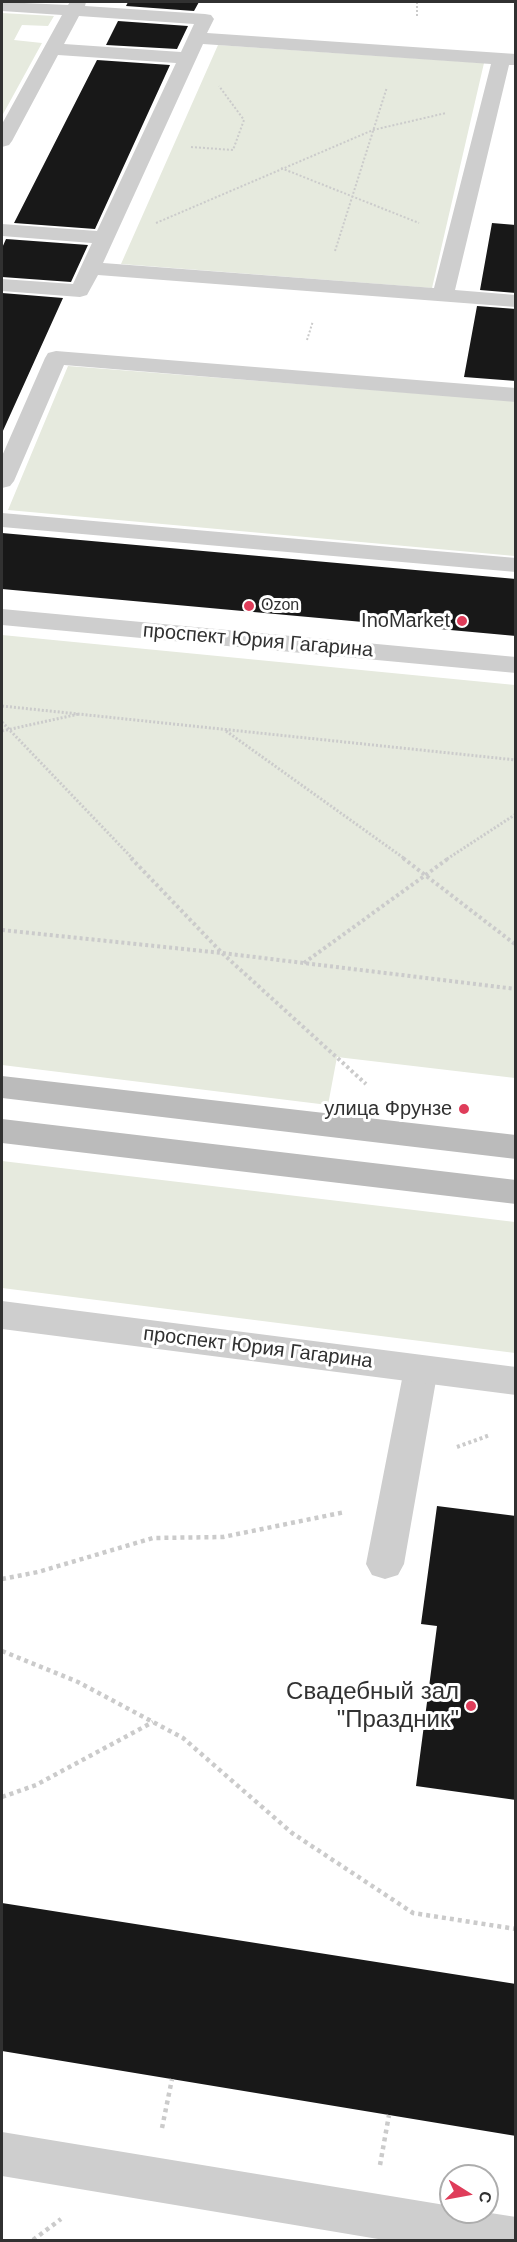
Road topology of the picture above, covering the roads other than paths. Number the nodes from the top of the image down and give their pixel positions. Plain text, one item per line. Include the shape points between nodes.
1 (2, 6) edge
2 (75, 6) edge
3 (196, 38) junction
4 (53, 49) junction
5 (188, 58) junction
6 (508, 59) edge
7 (2, 141) edge
8 (2, 230) edge
9 (105, 238) junction
10 (91, 268) junction
11 (2, 285) edge
12 (443, 296) junction
13 (516, 301) edge
14 (516, 395) edge
15 (2, 481) edge
16 (2, 520) edge
17 (516, 565) edge
18 (2, 617) edge
19 (516, 665) edge
20 (2, 1087) edge
21 (2, 1131) edge
22 (516, 1147) edge
23 (516, 1192) edge
24 (2, 1315) edge
25 (421, 1369) junction
26 (516, 1381) edge
27 (385, 1564) dead end
28 (2, 2154) edge
29 (516, 2240) edge

1 - 2 lane
2 - 3 lane via 205,19
2 - 4 lane
3 - 5 lane
3 - 6 lane
4 - 5 lane
4 - 7 lane
5 - 9 lane
6 - 12 lane via 490,102
8 - 9 lane
9 - 10 lane
10 - 11 lane via 80,291
10 - 12 lane
12 - 13 lane
14 - 15 lane via 56,358 14,430
16 - 17 lane
18 - 19 street, проспект Юрия Гагарина
20 - 22 main road
21 - 23 main road
24 - 25 street, проспект Юрия Гагарина
25 - 26 street, проспект Юрия Гагарина
25 - 27 lane
28 - 29 lane

